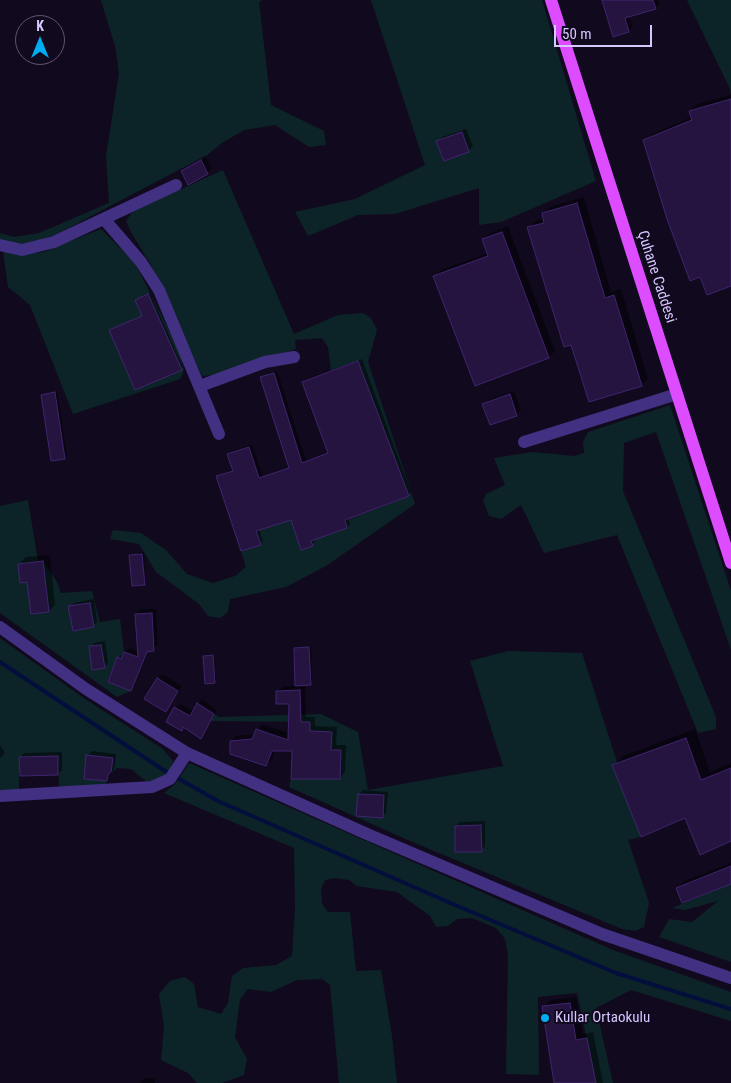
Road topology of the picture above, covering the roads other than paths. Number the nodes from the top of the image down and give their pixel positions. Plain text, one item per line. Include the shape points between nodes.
1 (551, 0) edge
2 (176, 185) dead end
3 (104, 219) junction
4 (0, 245) edge
5 (294, 357) dead end
6 (200, 386) junction
7 (677, 394) junction
8 (219, 434) dead end
9 (524, 442) dead end
10 (731, 563) edge
11 (0, 627) edge
12 (187, 753) junction
13 (0, 796) edge
14 (731, 978) edge

1 - 7 main road, Çuhane Caddesi
2 - 3 street
3 - 4 street via 41,247 22,250
3 - 6 street via 141,262 159,290
5 - 6 street via 265,362
6 - 8 street
7 - 9 street
7 - 10 main road, Çuhane Caddesi
11 - 12 street via 86,689
12 - 13 street via 164,784 140,789
12 - 14 street via 602,934

